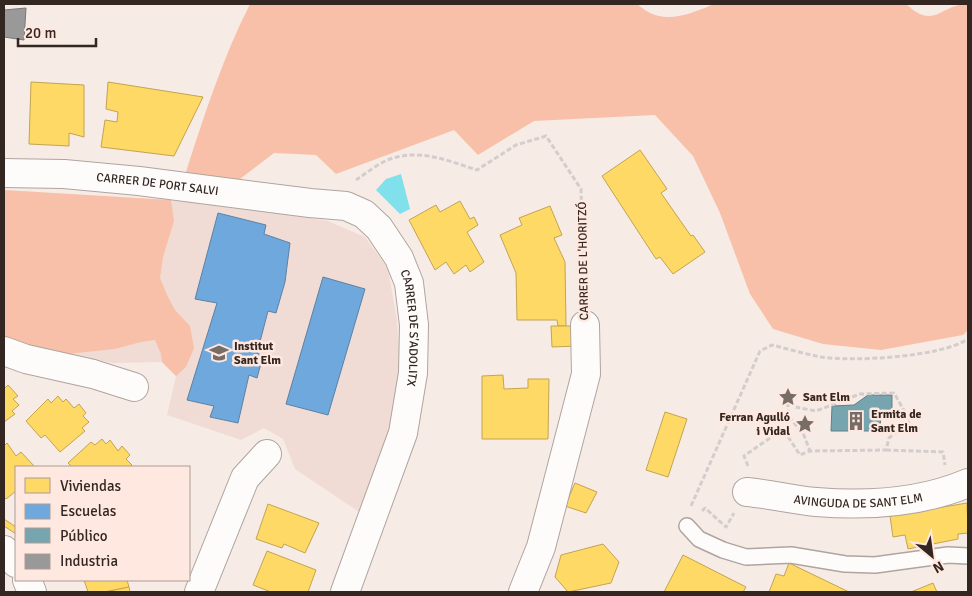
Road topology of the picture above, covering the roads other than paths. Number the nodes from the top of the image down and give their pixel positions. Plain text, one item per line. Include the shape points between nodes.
1 (4, 173) edge
2 (310, 203) joint
3 (585, 325) road end
4 (4, 351) edge
5 (134, 387) dead end
6 (267, 454) dead end
7 (968, 483) edge
8 (747, 492) dead end
9 (688, 519) road end
10 (4, 550) edge
11 (968, 556) edge
12 (15, 562) edge
13 (199, 592) edge
14 (345, 592) edge
15 (523, 592) edge

1 - 2 street, CARRER DE PORT SALVI via 64,174 139,181
2 - 14 street, CARRER DE S'ADOLITX via 346,206 364,214 379,228 399,258 409,283 414,325 413,373 404,433
3 - 15 street, CARRER DE L'HORITZÓ via 586,374 541,547
4 - 5 street
6 - 13 street via 245,478
7 - 8 street, AVINGUDA DE SANT ELM via 949,491 907,500 870,503 818,502
9 - 11 lane via 699,539 746,557 791,555 845,564 875,565 948,555
10 - 12 street

